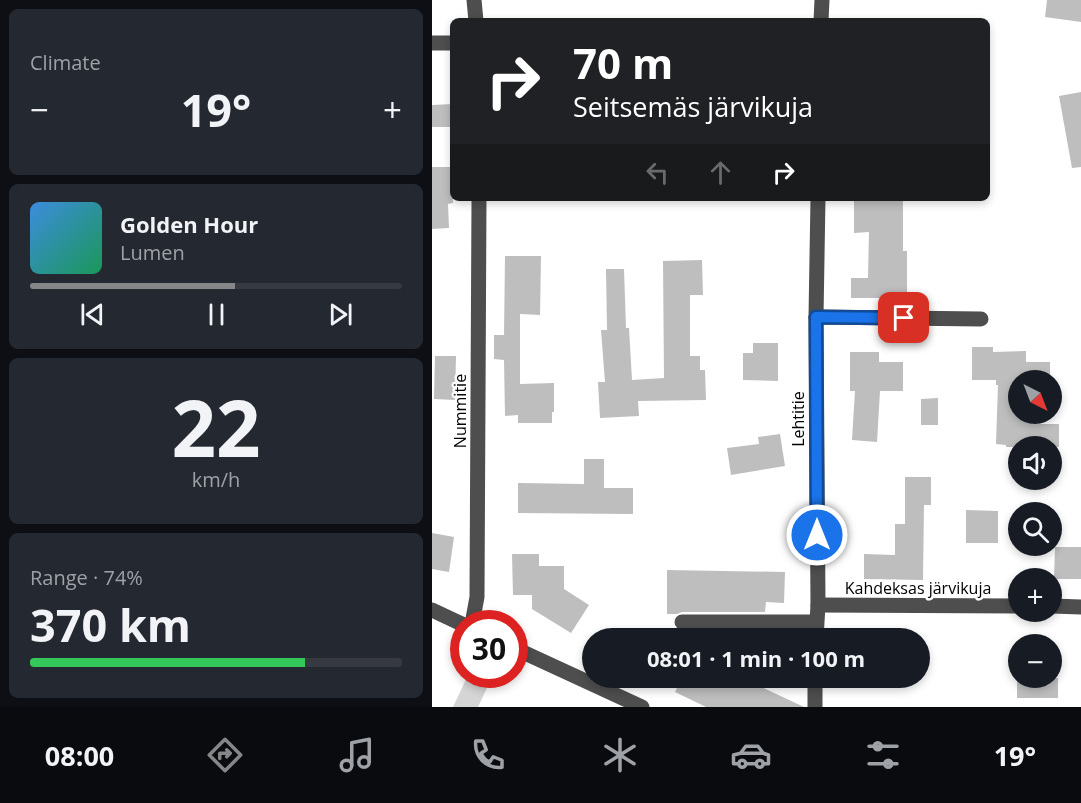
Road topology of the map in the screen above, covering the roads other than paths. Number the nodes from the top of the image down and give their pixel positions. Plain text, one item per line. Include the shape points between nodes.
1 (474, 0) edge
2 (822, 0) edge
3 (476, 18) edge
4 (821, 18) edge
5 (432, 43) edge
6 (450, 43) edge
7 (479, 201) edge
8 (818, 201) edge
9 (816, 317) junction
10 (981, 319) dead end
11 (818, 605) junction
12 (1008, 606) edge
13 (1062, 606) edge
14 (1081, 607) edge
15 (432, 610) edge
16 (475, 610) edge
17 (450, 618) edge
18 (682, 622) dead end
19 (816, 622) junction
20 (816, 628) edge
21 (528, 654) edge
22 (815, 688) edge
23 (642, 707) edge
24 (815, 707) edge

1 - 3 street
2 - 4 street
5 - 6 street
7 - 16 street, Nummitie
8 - 9 street, Lehtitie
9 - 10 street
9 - 11 street, Lehtitie
11 - 12 street, Kahdeksas järvikuja
11 - 19 street, Lehtitie
13 - 14 street
15 - 17 street
18 - 19 street
19 - 20 street, Lehtitie
21 - 23 street
22 - 24 street

